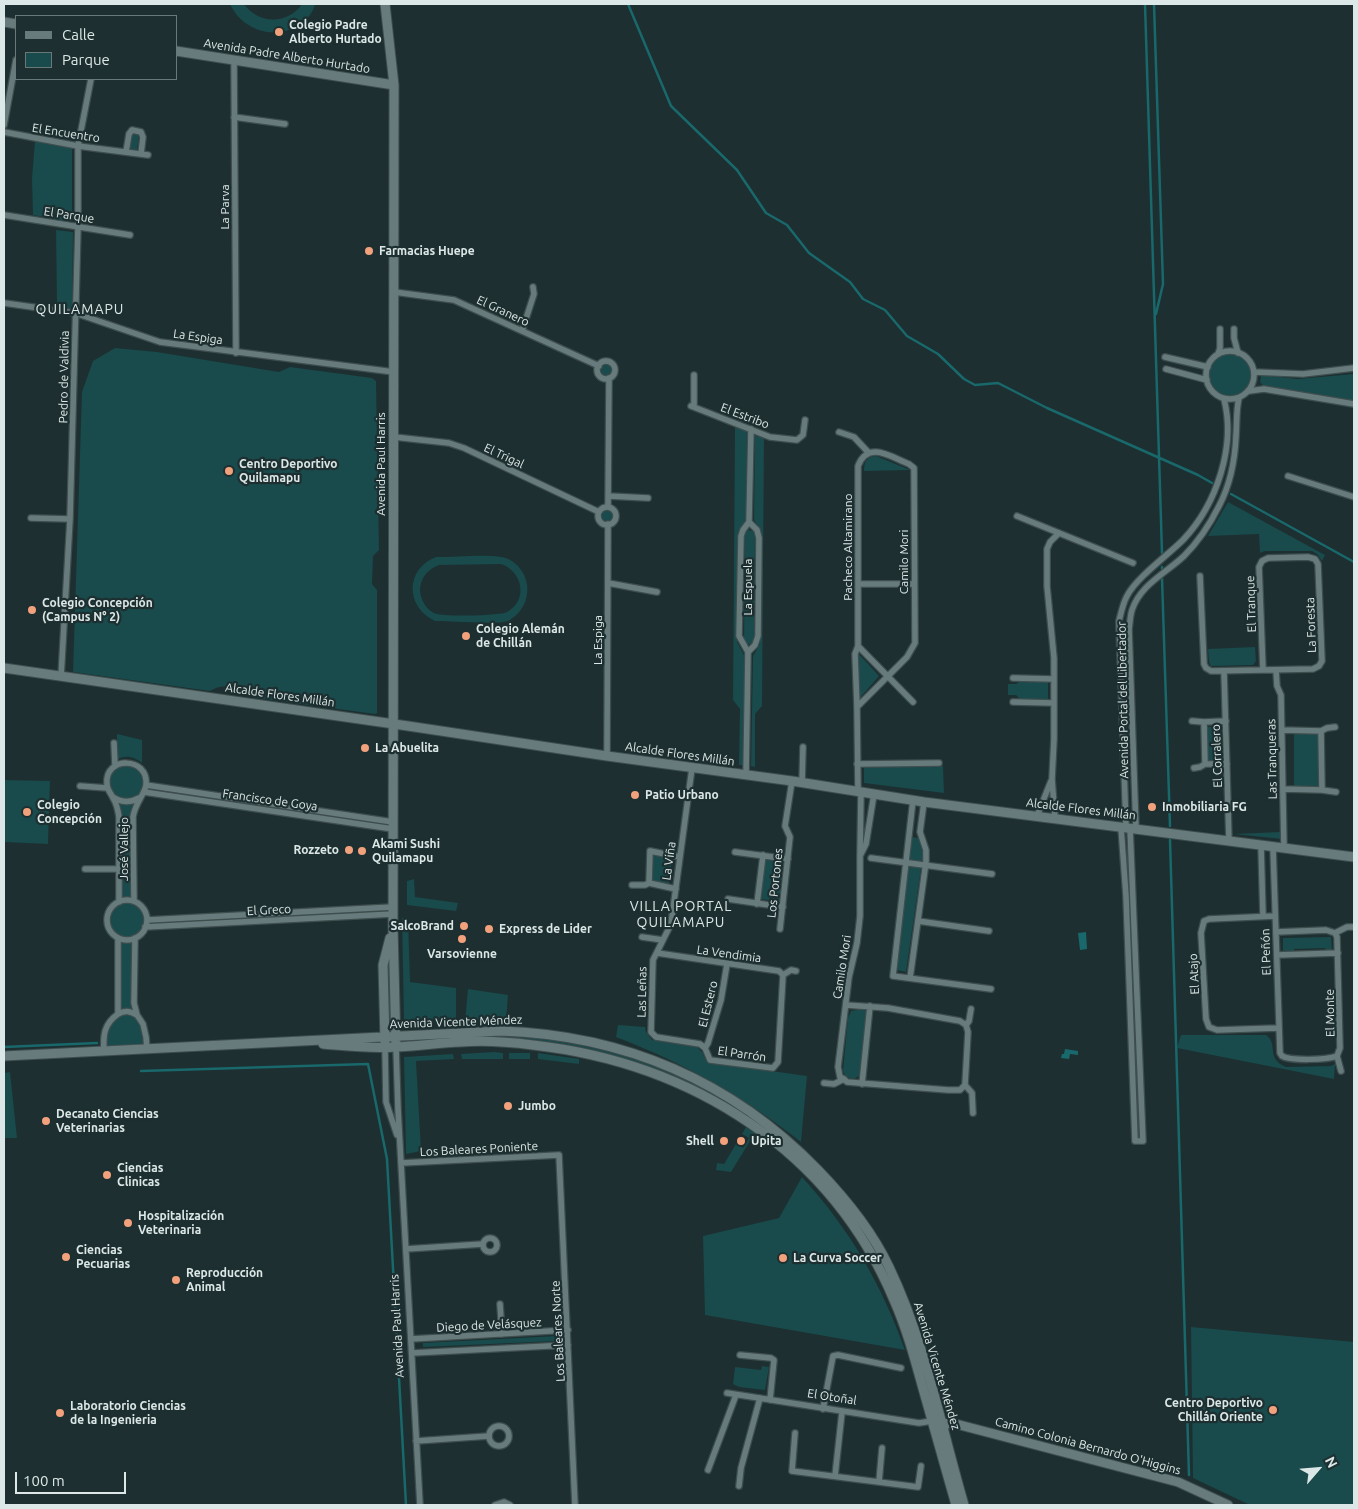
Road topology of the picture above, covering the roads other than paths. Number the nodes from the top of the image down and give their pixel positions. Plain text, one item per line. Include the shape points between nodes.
1 (385, 4) edge
2 (178, 51) edge
3 (234, 61) junction
4 (15, 66) edge
5 (91, 80) edge
6 (394, 84) junction
7 (4, 87) edge
8 (11, 88) junction
9 (234, 117) junction
10 (285, 124) dead end
11 (4, 125) edge
12 (4, 132) edge
13 (78, 146) junction
14 (126, 152) junction
15 (141, 154) junction
16 (148, 155) dead end
17 (4, 215) edge
18 (78, 226) junction
19 (130, 235) dead end
20 (533, 287) dead end
21 (394, 292) junction
22 (4, 303) edge
23 (75, 313) junction
24 (1220, 329) dead end
25 (1234, 329) dead end
26 (522, 331) junction
27 (236, 353) junction
28 (1238, 353) junction
29 (1218, 354) junction
30 (1165, 357) dead end
31 (598, 366) junction
32 (1208, 367) junction
33 (1354, 368) edge
34 (1166, 369) dead end
35 (394, 372) junction
36 (1254, 372) junction
37 (694, 375) dead end
38 (609, 378) junction
39 (1207, 380) junction
40 (1248, 391) junction
41 (1240, 398) junction
42 (1224, 399) junction
43 (1354, 404) edge
44 (805, 420) dead end
45 (750, 429) junction
46 (839, 432) dead end
47 (394, 436) junction
48 (868, 452) junction
49 (1288, 476) dead end
50 (608, 496) junction
51 (1354, 497) edge
52 (648, 498) dead end
53 (608, 507) junction
54 (599, 512) junction
55 (1017, 516) dead end
56 (31, 518) dead end
57 (70, 519) junction
58 (749, 522) junction
59 (608, 524) junction
60 (1059, 533) junction
61 (1315, 559) joint
62 (1133, 563) dead end
63 (1200, 576) dead end
64 (608, 583) junction
65 (858, 584) junction
66 (914, 584) junction
67 (657, 592) dead end
68 (858, 646) junction
69 (748, 652) junction
70 (4, 668) edge
71 (1263, 670) junction
72 (1276, 670) junction
73 (1224, 671) junction
74 (61, 676) junction
75 (887, 677) junction
76 (1013, 678) dead end
77 (1054, 679) junction
78 (913, 702) dead end
79 (1012, 702) dead end
80 (1054, 703) junction
81 (858, 707) junction
82 (1192, 721) dead end
83 (1226, 721) junction
84 (1204, 722) junction
85 (393, 724) junction
86 (1335, 727) dead end
87 (1282, 730) junction
88 (1321, 731) junction
89 (114, 743) dead end
90 (803, 747) dead end
91 (607, 756) junction
92 (939, 763) dead end
93 (857, 764) junction
94 (1205, 764) junction
95 (1227, 764) junction
96 (115, 766) junction
97 (692, 768) junction
98 (1194, 768) dead end
99 (746, 776) junction
100 (1052, 779) junction
101 (792, 781) junction
102 (802, 783) junction
103 (146, 785) junction
104 (80, 786) dead end
105 (108, 788) junction
106 (1283, 789) junction
107 (1322, 790) junction
108 (144, 792) junction
109 (860, 792) junction
110 (1336, 792) dead end
111 (874, 794) junction
112 (113, 798) junction
113 (140, 798) junction
114 (912, 800) junction
115 (924, 802) junction
116 (1037, 816) junction
117 (1055, 818) junction
118 (393, 825) junction
119 (1129, 828) junction
120 (1229, 841) junction
121 (1261, 845) junction
122 (1273, 847) junction
123 (1284, 849) junction
124 (735, 852) dead end
125 (763, 855) junction
126 (860, 856) junction
127 (680, 857) junction
128 (1354, 857) edge
129 (788, 858) junction
130 (871, 858) dead end
131 (906, 863) junction
132 (926, 865) junction
133 (85, 869) dead end
134 (119, 869) junction
135 (992, 874) dead end
136 (649, 883) junction
137 (632, 885) dead end
138 (676, 889) junction
139 (728, 900) dead end
140 (134, 901) junction
141 (119, 902) junction
142 (757, 904) junction
143 (783, 907) junction
144 (393, 910) junction
145 (1263, 916) junction
146 (1275, 916) junction
147 (147, 920) junction
148 (918, 921) junction
149 (393, 926) junction
150 (145, 927) junction
151 (1354, 927) edge
152 (780, 929) dead end
153 (989, 931) dead end
154 (1276, 932) junction
155 (1335, 933) junction
156 (642, 936) dead end
157 (118, 938) junction
158 (135, 938) junction
159 (663, 940) junction
160 (657, 953) junction
161 (1338, 953) junction
162 (1276, 955) junction
163 (727, 964) junction
164 (796, 971) dead end
165 (783, 975) junction
166 (910, 978) junction
167 (991, 989) dead end
168 (846, 1005) junction
169 (870, 1006) junction
170 (970, 1009) dead end
171 (118, 1014) junction
172 (137, 1015) junction
173 (966, 1025) junction
174 (1278, 1028) junction
175 (651, 1032) joint
176 (385, 1036) junction
177 (396, 1036) junction
178 (286, 1042) junction
179 (385, 1047) junction
180 (396, 1047) junction
181 (705, 1048) junction
182 (147, 1049) junction
183 (104, 1051) junction
184 (4, 1056) edge
185 (1337, 1056) junction
186 (1341, 1071) dead end
187 (844, 1079) junction
188 (824, 1083) dead end
189 (862, 1084) junction
190 (965, 1085) junction
191 (973, 1113) dead end
192 (400, 1144) junction
193 (559, 1155) joint
194 (401, 1163) junction
195 (483, 1244) dead end
196 (406, 1250) junction
197 (500, 1304) dead end
198 (568, 1330) junction
199 (502, 1334) junction
200 (411, 1339) junction
201 (568, 1345) junction
202 (412, 1353) junction
203 (740, 1355) dead end
204 (901, 1368) dead end
205 (728, 1393) dead end
206 (736, 1394) junction
207 (760, 1398) junction
208 (770, 1400) junction
209 (823, 1408) junction
210 (842, 1412) junction
211 (938, 1420) junction
212 (795, 1434) dead end
213 (489, 1436) dead end
214 (416, 1441) junction
215 (882, 1448) dead end
216 (921, 1466) dead end
217 (708, 1470) dead end
218 (835, 1476) junction
219 (879, 1482) junction
220 (739, 1486) dead end
221 (420, 1505) edge
222 (495, 1505) edge
223 (510, 1505) edge
224 (575, 1505) edge
225 (956, 1505) edge
226 (964, 1505) edge
227 (1228, 1505) edge

1 - 6 main road, Avenida Paul Harris
2 - 3 main road, Avenida Padre Alberto Hurtado
3 - 6 main road, Avenida Padre Alberto Hurtado
3 - 9 street, La Parva
4 - 8 street
5 - 13 street, Pedro de Valdivia
6 - 21 main road, Avenida Paul Harris
7 - 8 street
8 - 11 street
9 - 10 street
9 - 27 street, La Parva
12 - 13 street, El Encuentro
13 - 14 street, El Encuentro
13 - 18 street, Pedro de Valdivia
14 - 15 street, El Encuentro
14 - 15 street via 132,130 141,132
15 - 16 street, El Encuentro
17 - 18 street, El Parque
18 - 19 street, El Parque
18 - 23 street, Pedro de Valdivia
20 - 26 street via 534,294
21 - 26 street, El Granero via 454,300
21 - 35 main road, Avenida Paul Harris
22 - 23 street, La Espiga
23 - 27 street, La Espiga via 160,342
23 - 57 street, Pedro de Valdivia
24 - 29 street
25 - 28 street
26 - 31 street, El Granero
27 - 35 street, La Espiga
28 - 29 street
28 - 36 street via 1247,358
29 - 32 street
30 - 32 street
31 - 38 street via 599,374
31 - 38 street, La Espiga via 606,361 613,364 615,373
32 - 39 street
33 - 36 street via 1303,374
34 - 39 street
35 - 47 main road, Avenida Paul Harris
36 - 40 street
37 - 45 street, El Estribo via 692,406
38 - 50 street, La Espiga
39 - 42 street via 1211,390
40 - 41 street
40 - 43 street via 1264,389
41 - 42 street
41 - 119 street, Avenida Portal del Libertador via 1231,472 1221,503 1197,541 1149,585 1132,610 1129,629
42 - 119 street, Avenida Portal del Libertador via 1228,416 1227,435 1216,489 1185,538 1127,595 1119,621
44 - 45 street, El Estribo via 803,436 798,440 770,437
45 - 58 street, La Espuela
46 - 48 street via 854,437
47 - 54 street, El Trigal via 464,448
47 - 85 main road, Avenida Paul Harris
48 - 65 street, Pacheco Altamirano via 861,457 858,466
48 - 66 street, Camilo Mori via 877,451 914,468
49 - 51 street
50 - 52 street
50 - 53 street, La Espiga
53 - 54 street
53 - 59 street, La Espiga via 615,514 613,522
54 - 59 street via 599,520
55 - 60 street
56 - 57 street
57 - 74 street, Pedro de Valdivia
58 - 69 street, La Espuela via 741,536 739,636
58 - 69 street, La Espuela via 757,530 759,538 758,636
59 - 64 street, La Espiga
60 - 62 street
60 - 77 street via 1047,549
61 - 71 street, El Tranque via 1268,558 1259,567
61 - 72 street, La Foresta via 1318,564 1322,661 1313,670
63 - 73 street, La Foresta via 1204,664 1211,671
64 - 67 street
64 - 91 street, La Espiga
65 - 66 street
65 - 68 street, Pacheco Altamirano
66 - 75 street, Camilo Mori via 915,643 907,657
68 - 75 street
68 - 81 street, Camilo Mori
69 - 99 street, La Espuela
70 - 74 main road, Alcalde Flores Millán
71 - 72 street, La Foresta
71 - 73 street, La Foresta
72 - 87 street, Las Tranqueras
73 - 83 street, El Corralero
74 - 85 main road, Alcalde Flores Millán
75 - 78 street
75 - 81 street, Camilo Mori
76 - 77 street
77 - 80 street
79 - 80 street
80 - 100 street
81 - 93 street, Camilo Mori
82 - 84 street
83 - 84 street
83 - 95 street, El Corralero
84 - 94 street
85 - 91 main road, Alcalde Flores Millán
85 - 118 main road, Avenida Paul Harris
86 - 88 street
87 - 88 street
87 - 106 street, Las Tranqueras
88 - 107 street
89 - 96 street
90 - 102 street
91 - 97 main road, Alcalde Flores Millán
92 - 93 street
93 - 109 street, Camilo Mori
94 - 95 street
94 - 98 street
95 - 120 street, El Corralero
96 - 103 street via 128,762 136,764 146,777
96 - 105 street via 108,775
97 - 99 main road, Alcalde Flores Millán
97 - 127 street, La Viña
99 - 101 main road, Alcalde Flores Millán
100 - 116 street
100 - 117 street
101 - 102 main road, Alcalde Flores Millán
101 - 129 street, Los Portones via 785,826 790,837
102 - 109 main road, Alcalde Flores Millán
103 - 108 street, José Vallejo
103 - 118 street, Francisco de Goya
104 - 105 street
105 - 112 street, José Vallejo
106 - 107 street
106 - 123 street, Las Tranqueras
107 - 110 street
108 - 113 street, José Vallejo
108 - 118 street, Francisco de Goya
109 - 111 main road, Alcalde Flores Millán
109 - 126 street, Camilo Mori
111 - 114 main road, Alcalde Flores Millán
111 - 126 street, Camilo Mori via 866,844
112 - 113 street, José Vallejo via 126,802
112 - 134 street, José Vallejo via 119,817
113 - 140 street, José Vallejo via 134,807 133,817
114 - 115 main road, Alcalde Flores Millán
114 - 131 street
115 - 116 main road, Alcalde Flores Millán
115 - 132 street via 920,832 926,850
116 - 117 main road, Alcalde Flores Millán
117 - 119 main road, Alcalde Flores Millán
118 - 144 main road, Avenida Paul Harris
119 - 119 street, Avenida Portal del Libertador via 1143,1141 1135,1141 1125,869
119 - 120 main road, Alcalde Flores Millán
120 - 121 main road, Alcalde Flores Millán
121 - 122 main road, Alcalde Flores Millán
121 - 145 street, El Peñón
122 - 123 main road, Alcalde Flores Millán
122 - 146 street, El Peñón
123 - 128 main road, Alcalde Flores Millán
124 - 125 street
125 - 129 street
125 - 142 street
126 - 168 street, Camilo Mori via 860,916
127 - 136 street via 650,851
127 - 138 street, La Viña
129 - 143 street, Los Portones
130 - 131 street
131 - 132 street
131 - 166 street via 893,976
132 - 135 street
132 - 148 street
133 - 134 street, José Vallejo
134 - 141 street, José Vallejo
136 - 137 street
136 - 138 street
138 - 159 street, La Viña via 671,924
139 - 142 street
140 - 141 street
140 - 147 street via 143,908
141 - 157 street via 110,909 107,920 108,927
142 - 143 street
143 - 152 street, Los Portones
144 - 147 street, El Greco
144 - 149 main road, Avenida Paul Harris
144 - 150 street, El Greco
145 - 146 street, El Atajo
145 - 174 street, El Atajo via 1204,921 1201,933 1206,1019 1209,1027 1217,1030
146 - 154 street, El Peñón
147 - 150 street
148 - 153 street
148 - 166 street
149 - 176 main road, Avenida Paul Harris via 383,966
149 - 177 main road, Avenida Paul Harris
150 - 158 street
151 - 155 street
154 - 155 street via 1326,930
154 - 162 street, El Peñón
155 - 161 street, El Monte
156 - 159 street
157 - 158 street
157 - 171 street
158 - 172 street via 134,1003
159 - 160 street, La Viña
160 - 163 street, La Vendimia
160 - 175 street, Las Leñas via 652,967
161 - 162 street
161 - 185 street, El Monte via 1340,1048
162 - 174 street, El Peñón
163 - 165 street, La Vendimia via 779,971
163 - 181 street, El Estero via 721,1000
164 - 165 street
165 - 181 street, El Parrón via 778,1062 774,1068 710,1060
166 - 167 street
168 - 169 street
168 - 187 street, Camilo Mori via 838,1067 840,1077
169 - 173 street via 960,1021
169 - 189 street
170 - 173 street
171 - 172 street via 131,1011
171 - 183 street via 105,1030
172 - 182 street via 143,1024
173 - 190 street
174 - 185 street, El Peñón via 1279,1049 1288,1059
175 - 181 street, El Parrón via 656,1037 700,1044
176 - 177 main road, Avenida Vicente Méndez
176 - 178 main road, Avenida Vicente Méndez
176 - 179 main road, Avenida Paul Harris
177 - 180 main road, Avenida Paul Harris
177 - 211 main road, Avenida Vicente Méndez via 508,1031 583,1040 662,1063 747,1109 776,1130 815,1167 849,1204 874,1240 910,1314
178 - 179 main road, Avenida Vicente Méndez
178 - 182 main road, Avenida Vicente Méndez
179 - 180 main road, Avenida Vicente Méndez
179 - 192 street, Avenida Paul Harris via 386,1102
180 - 192 street, Avenida Paul Harris
180 - 211 main road, Avenida Vicente Méndez via 464,1041 502,1042 598,1056 641,1068 682,1085 732,1111 772,1138 824,1188 869,1249 902,1319
182 - 183 main road, Avenida Vicente Méndez
183 - 184 main road, Avenida Vicente Méndez
185 - 186 street, El Monte
187 - 188 street via 834,1084
187 - 189 street
189 - 190 street via 948,1090 960,1090
190 - 191 street via 972,1093
192 - 194 street, Avenida Paul Harris
193 - 194 street, Los Baleares Poniente
193 - 198 street, Los Baleares Norte
194 - 196 street, Avenida Paul Harris
195 - 196 street
196 - 200 street, Avenida Paul Harris
197 - 199 street
198 - 199 street, Diego de Velásquez
198 - 201 street, Los Baleares Norte
199 - 200 street, Diego de Velásquez
200 - 202 street, Avenida Paul Harris
201 - 202 street, Diego de Velásquez
201 - 224 street, Los Baleares Norte
202 - 214 street, Avenida Paul Harris
203 - 208 street via 774,1360
204 - 209 street via 833,1356
205 - 206 street, El Otoñal
206 - 207 street, El Otoñal
206 - 217 street
207 - 208 street, El Otoñal
207 - 220 street
208 - 209 street, El Otoñal
209 - 210 street, El Otoñal
210 - 211 street, El Otoñal via 919,1423
210 - 218 street
211 - 225 main road, Avenida Vicente Méndez
211 - 226 main road, Avenida Vicente Méndez
211 - 227 main road, Camino Colonia Bernardo O'Higgins via 1178,1482
212 - 218 street via 792,1471
213 - 214 street
214 - 221 street, Avenida Paul Harris
215 - 219 street
216 - 219 street via 918,1487
218 - 219 street
222 - 223 street via 504,1502

